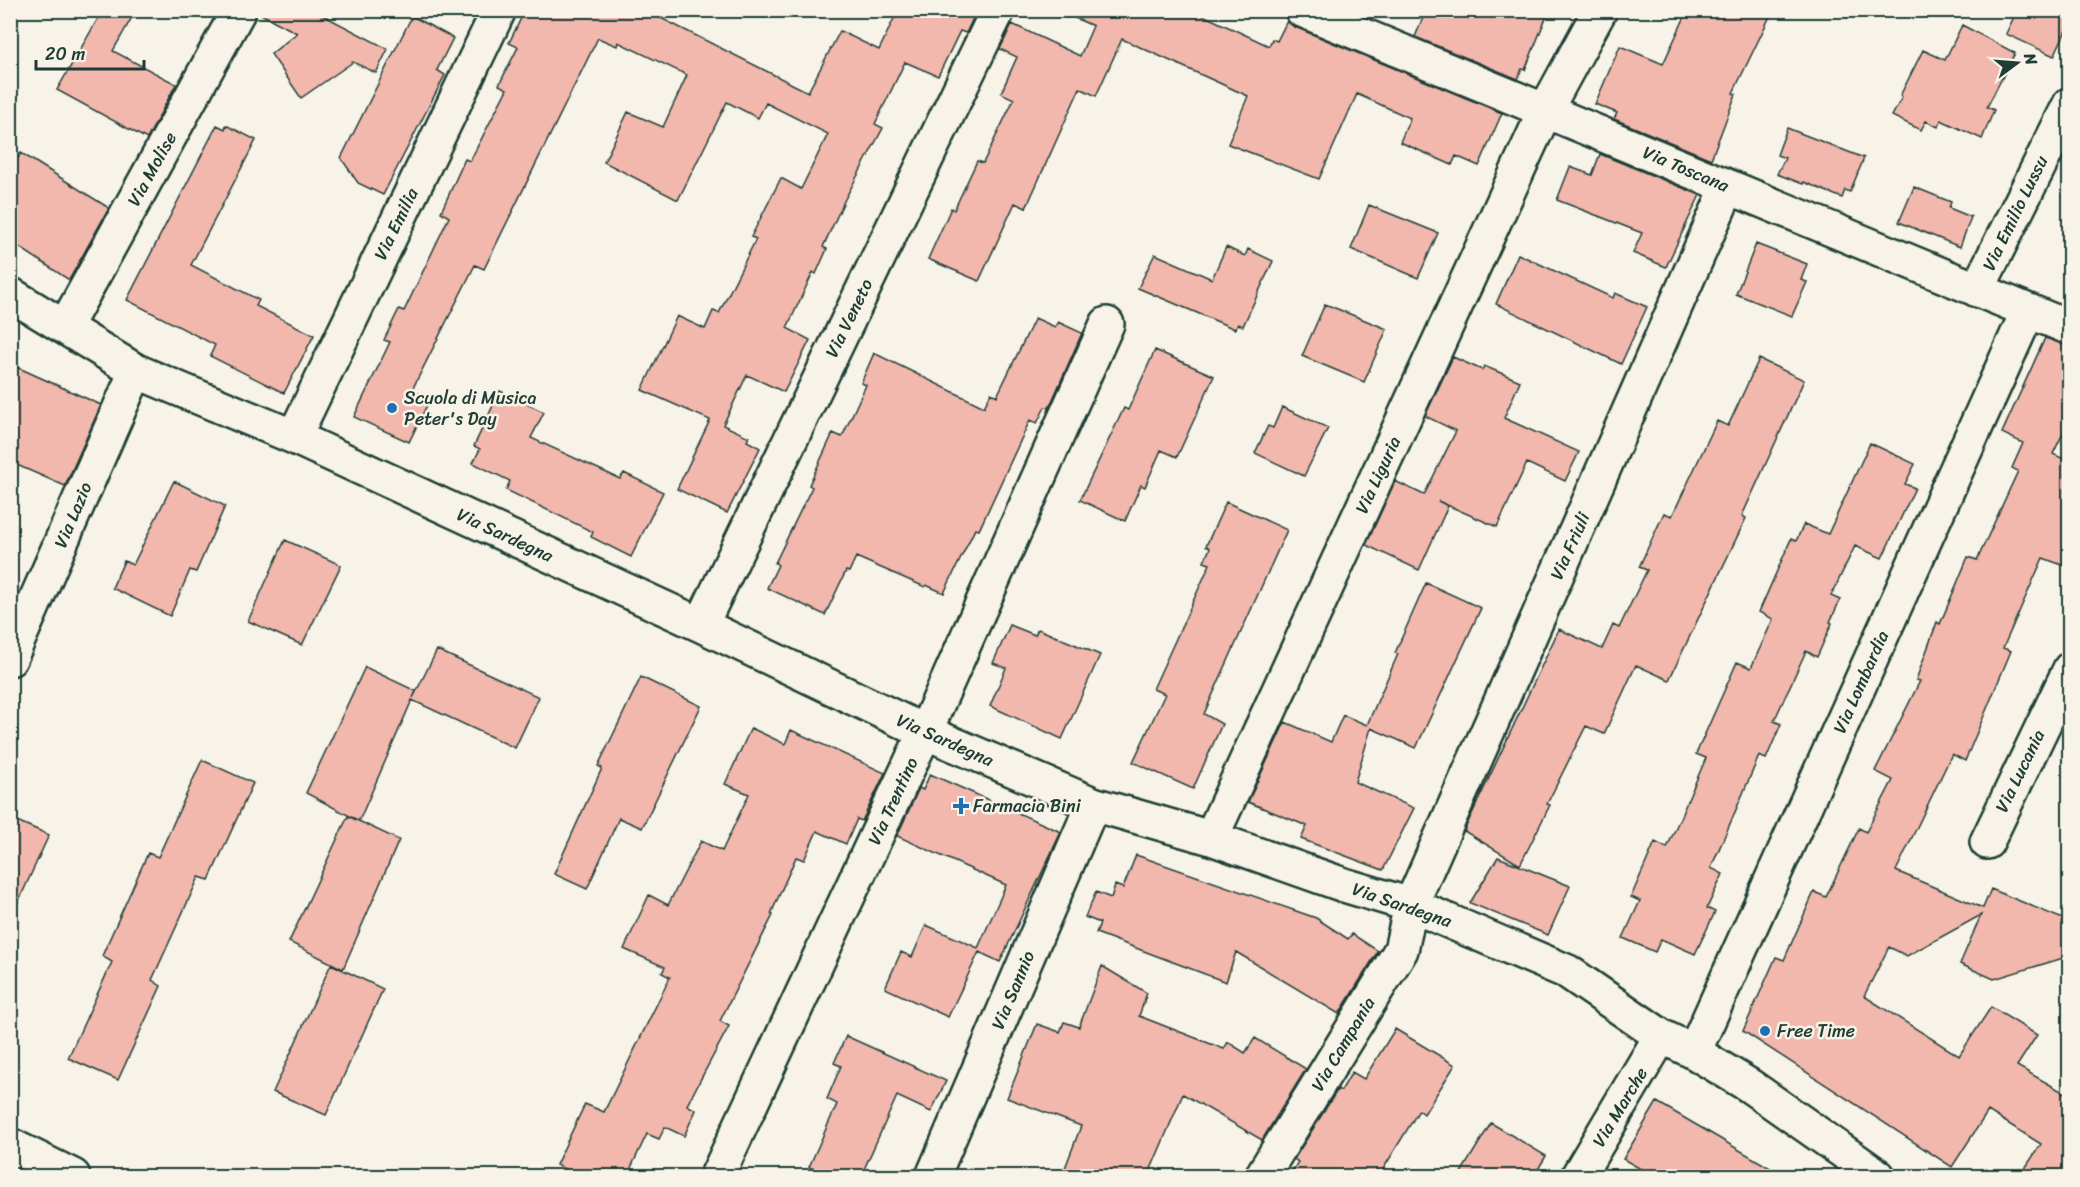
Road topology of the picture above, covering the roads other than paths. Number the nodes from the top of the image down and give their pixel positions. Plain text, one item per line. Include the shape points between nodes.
1 (239, 10) edge
2 (499, 10) edge
3 (998, 10) edge
4 (1302, 10) edge
5 (1600, 10) edge
6 (2070, 104) edge
7 (1545, 111) junction
8 (1728, 187) junction
9 (1977, 290) junction
10 (10, 294) edge
11 (2028, 311) junction
12 (1107, 324) dead end
13 (65, 327) junction
14 (2070, 328) edge
15 (136, 371) junction
16 (294, 437) junction
17 (700, 625) junction
18 (10, 659) edge
19 (2070, 669) edge
20 (925, 732) junction
21 (1093, 804) junction
22 (1211, 838) junction
23 (1986, 842) dead end
24 (1411, 905) junction
25 (1661, 1036) junction
26 (1694, 1052) junction
27 (10, 1145) edge
28 (73, 1176) edge
29 (717, 1176) edge
30 (933, 1176) edge
31 (1262, 1176) edge
32 (1578, 1176) edge
33 (1878, 1176) edge

1 - 13 street, Via Molise
2 - 16 street, Via Emilia
3 - 17 street, Via Veneto
4 - 7 street, Via Toscana
5 - 7 street, Via Liguria
6 - 9 street, Via Emilio Lussu
7 - 8 street, Via Toscana
7 - 22 street, Via Liguria
8 - 9 street, Via Toscana
8 - 24 street, Via Friuli
9 - 11 street, Via Toscana
10 - 13 street, Via Sardegna
11 - 14 street, Via Toscana
11 - 26 street, Via Lombardia
12 - 20 street, Via Trentino
13 - 15 street, Via Sardegna
15 - 16 street, Via Sardegna
15 - 18 street, Via Lazio
16 - 17 street, Via Sardegna
17 - 20 street, Via Sardegna
19 - 23 street, Via Lucania
20 - 21 street, Via Sardegna
20 - 29 street, Via Trentino
21 - 22 street, Via Sardegna
21 - 30 street, Via Sannio
22 - 24 street, Via Sardegna
24 - 25 street, Via Sardegna via 1568,972
24 - 31 street, Via Campania via 1401,950
25 - 26 street, Via Sardegna
25 - 32 street, Via Marche
26 - 33 street, Via Sardegna via 1750,1086
27 - 28 street

